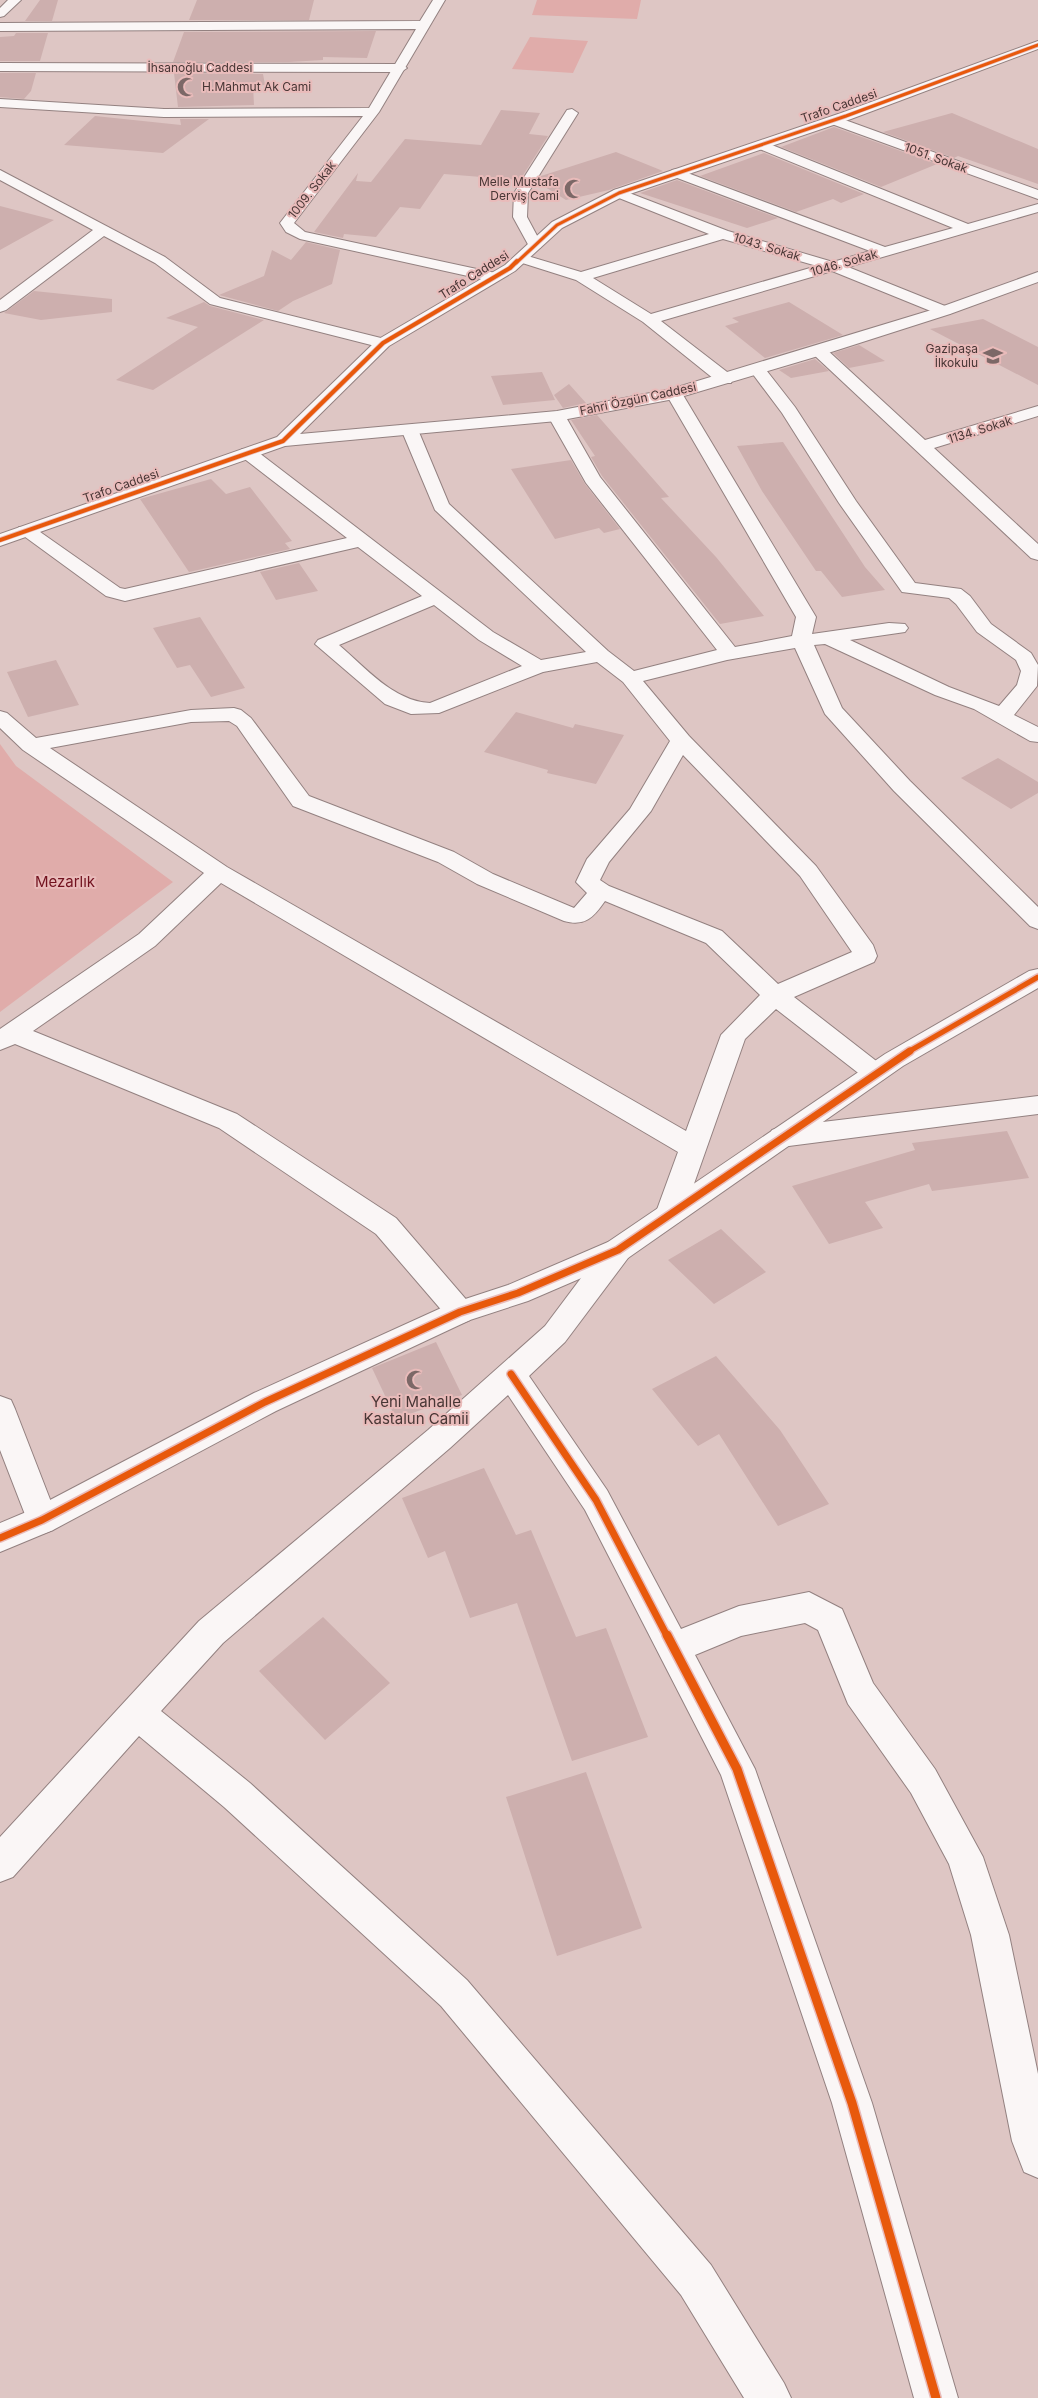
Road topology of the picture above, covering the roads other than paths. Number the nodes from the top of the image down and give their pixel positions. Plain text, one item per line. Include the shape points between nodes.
1 (15, 0) edge
2 (439, 0) edge
3 (0, 14) edge
4 (424, 25) junction
5 (0, 27) edge
6 (1038, 45) edge
7 (0, 67) edge
8 (401, 68) junction
9 (0, 103) edge
10 (373, 112) junction
11 (572, 113) dead end
12 (834, 120) junction
13 (762, 145) junction
14 (677, 174) junction
15 (0, 175) edge
16 (618, 193) junction
17 (1038, 195) edge
18 (1038, 208) edge
19 (966, 228) junction
20 (103, 229) junction
21 (723, 234) junction
22 (536, 245) junction
23 (885, 252) junction
24 (521, 258) junction
25 (832, 266) junction
26 (495, 277) junction
27 (581, 277) junction
28 (1036, 279) edge
29 (0, 307) edge
30 (944, 311) junction
31 (650, 319) junction
32 (383, 343) junction
33 (820, 351) junction
34 (757, 369) junction
35 (726, 378) junction
36 (674, 394) junction
37 (1038, 412) edge
38 (557, 416) junction
39 (410, 429) junction
40 (283, 441) junction
41 (921, 447) junction
42 (248, 454) junction
43 (26, 531) junction
44 (1, 539) edge
45 (360, 541) junction
46 (1034, 545) edge
47 (436, 597) junction
48 (898, 628) dead end
49 (826, 638) junction
50 (801, 639) junction
51 (729, 652) junction
52 (601, 655) junction
53 (538, 667) junction
54 (630, 678) junction
55 (1002, 716) junction
56 (0, 717) edge
57 (1038, 736) edge
58 (681, 741) junction
59 (31, 745) junction
60 (219, 872) junction
61 (600, 890) junction
62 (1038, 920) edge
63 (1038, 977) edge
64 (775, 995) junction
65 (6, 1037) edge
66 (874, 1073) junction
67 (1038, 1105) edge
68 (781, 1137) junction
69 (693, 1148) junction
70 (669, 1215) junction
71 (618, 1250) junction
72 (460, 1312) junction
73 (511, 1374) junction
74 (0, 1409) edge
75 (42, 1520) junction
76 (0, 1538) edge
77 (673, 1648) junction
78 (137, 1713) junction
79 (0, 1864) edge
80 (1038, 2158) edge
81 (769, 2398) edge
82 (936, 2398) edge

1 - 3 street
2 - 4 street, 1009. Sokak
4 - 5 street
4 - 8 street, 1009. Sokak
6 - 12 street, Trafo Caddesi
7 - 8 street, İhsanoğlu Caddesi
8 - 10 street, 1009. Sokak
9 - 10 street via 164,113
10 - 26 street, 1009. Sokak via 287,223 291,229 300,235
11 - 22 street via 521,193 520,217
12 - 13 street, Trafo Caddesi
12 - 17 street, 1051. Sokak
13 - 14 street, Trafo Caddesi
13 - 19 street
14 - 16 street, Trafo Caddesi
14 - 23 street
15 - 20 street
16 - 21 street, 1043. Sokak
16 - 22 street, Trafo Caddesi via 557,226
18 - 19 street, 1046. Sokak
19 - 23 street, 1046. Sokak
20 - 29 street
20 - 32 street via 160,260 215,302
21 - 25 street, 1043. Sokak
21 - 27 street
22 - 24 street, Trafo Caddesi
23 - 25 street, 1046. Sokak
24 - 26 street, Trafo Caddesi
24 - 27 street
25 - 30 street, 1043. Sokak
25 - 31 street, 1046. Sokak
26 - 32 street, Trafo Caddesi
27 - 31 street
28 - 30 street, Fahri Özgün Caddesi
30 - 33 street, Fahri Özgün Caddesi
31 - 35 street
32 - 40 street, Trafo Caddesi
33 - 34 street, Fahri Özgün Caddesi
33 - 41 street
34 - 35 street, Fahri Özgün Caddesi
34 - 55 street via 909,588 954,593 984,628 1024,657 1030,671 1027,686
35 - 36 street, Fahri Özgün Caddesi
36 - 38 street, Fahri Özgün Caddesi
36 - 50 street via 806,617
37 - 41 street, 1134. Sokak
38 - 39 street, Fahri Özgün Caddesi
38 - 51 street via 592,479
39 - 40 street, Fahri Özgün Caddesi
39 - 52 street via 441,506
40 - 42 street, Trafo Caddesi
41 - 46 street
42 - 43 street, Trafo Caddesi
42 - 45 street
43 - 44 street, Trafo Caddesi
43 - 45 street via 113,592 125,595
45 - 47 street
47 - 53 street via 486,636
47 - 53 street via 325,644 392,700 411,708 432,709
48 - 49 street
49 - 50 street
49 - 55 street
50 - 51 street
50 - 62 street via 832,710 902,786
51 - 54 street
52 - 53 street
52 - 54 street
54 - 58 street
55 - 57 street
56 - 59 street
58 - 61 street via 666,761 634,819 590,870 588,882
58 - 64 street via 808,871 861,945 864,956
59 - 60 street
59 - 61 street via 191,716 234,714 244,722 300,801 446,857 485,879 572,916 584,913
60 - 65 street via 147,940
60 - 69 street
61 - 64 street via 714,937
63 - 66 street
64 - 66 street
64 - 69 street via 734,1034
65 - 72 street via 228,1121 386,1226
66 - 68 street
67 - 68 street
68 - 70 street
69 - 70 street
70 - 71 street
71 - 72 street via 518,1293
71 - 73 street via 555,1334
72 - 75 street via 265,1402
73 - 77 street via 596,1500
73 - 78 street via 211,1632
74 - 75 street
75 - 76 street
77 - 80 street via 739,1621 809,1607 830,1620 860,1693 923,1780 965,1857 990,1935
77 - 82 street via 740,1778 852,2103
78 - 79 street
78 - 81 street via 237,1794 454,1993 696,2280

